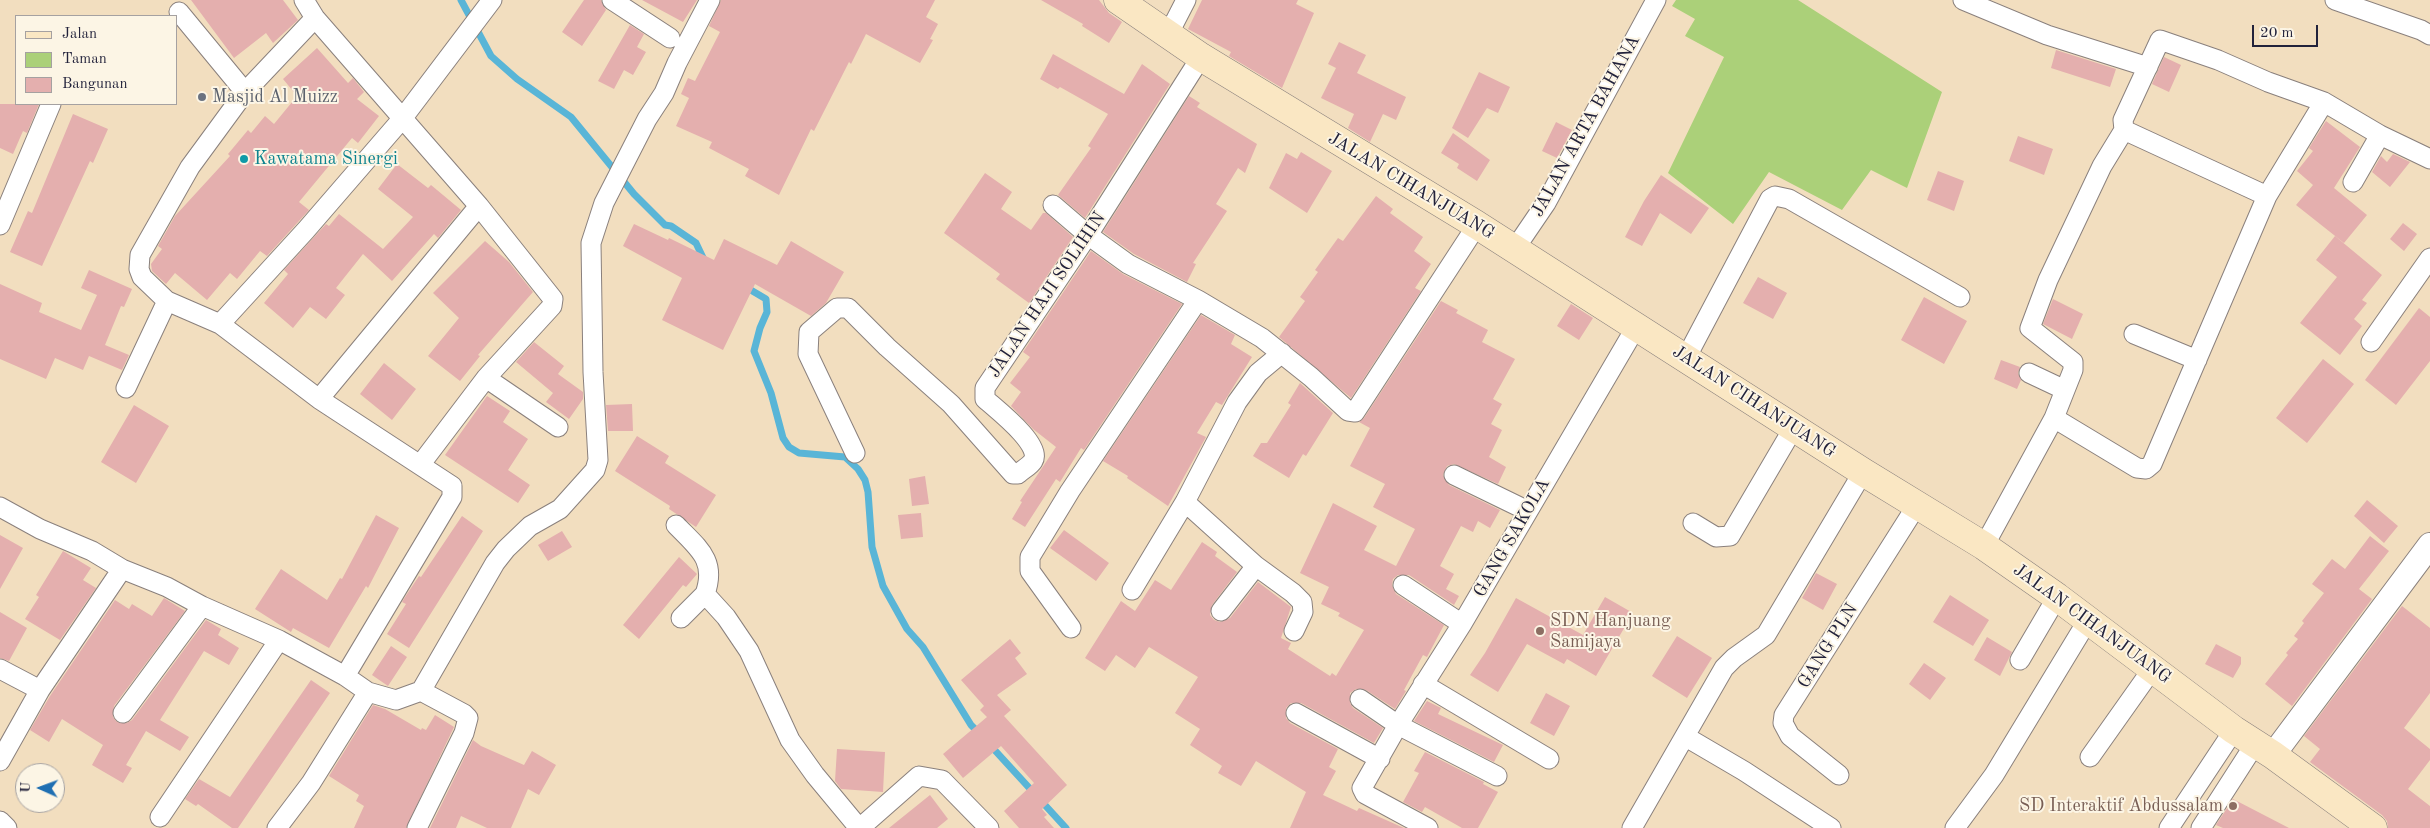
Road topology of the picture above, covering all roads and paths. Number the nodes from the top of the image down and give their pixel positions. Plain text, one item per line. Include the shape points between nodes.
1 (304, 0) edge
2 (492, 0) edge
3 (612, 0) edge
4 (710, 0) edge
5 (1186, 0) edge
6 (1656, 0) edge
7 (1963, 0) edge
8 (2335, 0) edge
9 (1130, 4) edge
10 (179, 12) dead end
11 (315, 18) junction
12 (1168, 35) junction
13 (2430, 35) edge
14 (670, 38) dead end
15 (1201, 57) junction
16 (2148, 67) junction
17 (245, 92) junction
18 (2324, 102) junction
19 (51, 105) edge
20 (402, 119) junction
21 (2124, 130) junction
22 (2380, 135) junction
23 (2430, 159) edge
24 (2353, 182) dead end
25 (2267, 196) junction
26 (1052, 204) dead end
27 (479, 206) junction
28 (0, 225) edge
29 (1477, 225) junction
30 (1088, 235) junction
31 (1514, 250) junction
32 (2430, 258) edge
33 (1960, 297) dead end
34 (1198, 300) junction
35 (167, 301) junction
36 (220, 324) junction
37 (1636, 327) junction
38 (2134, 334) dead end
39 (2371, 342) dead end
40 (1282, 353) junction
41 (1686, 358) junction
42 (2197, 360) junction
43 (2029, 373) dead end
44 (486, 378) junction
45 (126, 388) dead end
46 (2065, 390) junction
47 (319, 399) junction
48 (2054, 418) junction
49 (558, 427) dead end
50 (1794, 427) junction
51 (855, 453) dead end
52 (420, 465) junction
53 (1863, 472) junction
54 (1454, 475) dead end
55 (1185, 502) junction
56 (1917, 505) junction
57 (0, 507) edge
58 (1528, 512) junction
59 (1694, 524) dead end
60 (676, 525) dead end
61 (2430, 545) edge
62 (1984, 546) junction
63 (1256, 566) junction
64 (122, 569) junction
65 (1403, 586) dead end
66 (1132, 590) dead end
67 (705, 594) junction
68 (2057, 596) junction
69 (202, 606) junction
70 (1221, 611) dead end
71 (681, 618) dead end
72 (2088, 620) junction
73 (1462, 624) junction
74 (1071, 628) dead end
75 (1294, 631) dead end
76 (279, 640) junction
77 (2020, 660) dead end
78 (2153, 668) junction
79 (0, 669) edge
80 (345, 676) junction
81 (1424, 684) junction
82 (40, 690) junction
83 (421, 691) junction
84 (368, 692) junction
85 (1360, 699) dead end
86 (123, 713) dead end
87 (1296, 713) dead end
88 (1398, 725) junction
89 (1686, 737) junction
90 (2254, 743) junction
91 (1383, 753) junction
92 (2090, 757) dead end
93 (0, 760) edge
94 (1549, 760) dead end
95 (1839, 775) dead end
96 (1497, 776) dead end
97 (160, 817) dead end
98 (0, 821) edge
99 (1802, 821) edge
100 (7, 828) edge
101 (277, 828) edge
102 (417, 828) edge
103 (860, 828) edge
104 (989, 828) edge
105 (1428, 828) edge
106 (1632, 828) edge
107 (1831, 828) edge
108 (1955, 828) edge
109 (2169, 828) edge
110 (2201, 828) edge
111 (2373, 828) edge

1 - 11 street
2 - 20 street
3 - 14 street
4 - 83 street via 664,94 647,119 604,203 591,243 598,460 595,470 560,509 512,541 495,563
5 - 12 street
6 - 31 street, JALAN ARTA BAHANA via 1546,203
7 - 16 street via 2047,35
8 - 13 street
9 - 12 main road, JALAN CIHANJUANG
10 - 17 street
11 - 17 street
11 - 20 street
12 - 15 main road, JALAN CIHANJUANG
15 - 29 main road, JALAN CIHANJUANG
15 - 30 street, JALAN HAJI SOLIHIN
16 - 18 street via 2160,40
16 - 21 street via 2123,120
17 - 35 street via 190,167 140,256 142,277
18 - 22 street
18 - 25 street
19 - 28 street
20 - 27 street
20 - 36 street
21 - 25 street
21 - 46 street via 2102,166 2048,280 2030,328 2072,359
22 - 23 street
22 - 24 street
25 - 42 street
26 - 30 street
27 - 44 street via 553,299 552,306
27 - 47 street
29 - 31 main road, JALAN CIHANJUANG
29 - 40 street via 1355,412 1348,411
30 - 34 street via 1128,264
30 - 51 street, JALAN HAJI SOLIHIN via 985,388 985,399 1027,438 1034,454 1032,461 1018,474 1013,474 951,404 848,308 837,308 809,332 808,354
31 - 37 main road, JALAN CIHANJUANG
32 - 39 street
33 - 41 street via 1789,199 1775,196 1770,199
34 - 40 street
34 - 74 street via 1070,491 1030,557 1030,571
35 - 36 street
35 - 45 street
36 - 47 street
37 - 41 main road, JALAN CIHANJUANG
37 - 58 street, GANG SAKOLA
38 - 42 street
40 - 55 street via 1258,373 1237,402
41 - 50 main road, JALAN CIHANJUANG
42 - 48 street via 2152,464 2146,469 2137,468
43 - 46 street
44 - 49 street
44 - 52 street
46 - 48 street
47 - 52 street
48 - 62 street
50 - 53 main road, JALAN CIHANJUANG
50 - 59 street via 1730,536 1716,537
52 - 80 street via 452,486 452,497
53 - 56 main road, JALAN CIHANJUANG
53 - 89 street via 1766,635 1724,668
54 - 58 street
55 - 63 street
55 - 66 street
56 - 62 main road, JALAN CIHANJUANG
56 - 95 street, GANG PLN via 1784,715 1783,723 1790,736
57 - 64 street
58 - 73 street, GANG SAKOLA
60 - 67 street via 708,562 710,582
61 - 90 street
62 - 68 main road, JALAN CIHANJUANG
63 - 70 street
63 - 75 street via 1302,602 1303,612
64 - 69 street via 167,587
64 - 82 street
65 - 73 street
67 - 71 street
67 - 103 street via 726,617 749,651 790,740
68 - 72 main road, JALAN CIHANJUANG
68 - 77 street
69 - 76 street
69 - 86 street
72 - 78 main road, JALAN CIHANJUANG
72 - 108 street via 1994,775
73 - 81 street, GANG SAKOLA
76 - 80 street
76 - 97 street
78 - 90 main road, JALAN CIHANJUANG
78 - 92 street
79 - 82 street
80 - 84 street
81 - 88 street, GANG SAKOLA
81 - 94 street
82 - 93 street
83 - 84 street via 396,700
83 - 102 street via 464,714 468,724
84 - 101 street via 311,783
85 - 88 street
87 - 91 street
88 - 91 street, GANG SAKOLA
88 - 96 street
89 - 99 street via 1744,771
89 - 106 street
90 - 109 street
90 - 110 street
90 - 111 main road, JALAN CIHANJUANG
91 - 105 street, GANG SAKOLA via 1362,788 1365,794
98 - 100 street
99 - 107 street
103 - 104 street via 919,776 942,780

